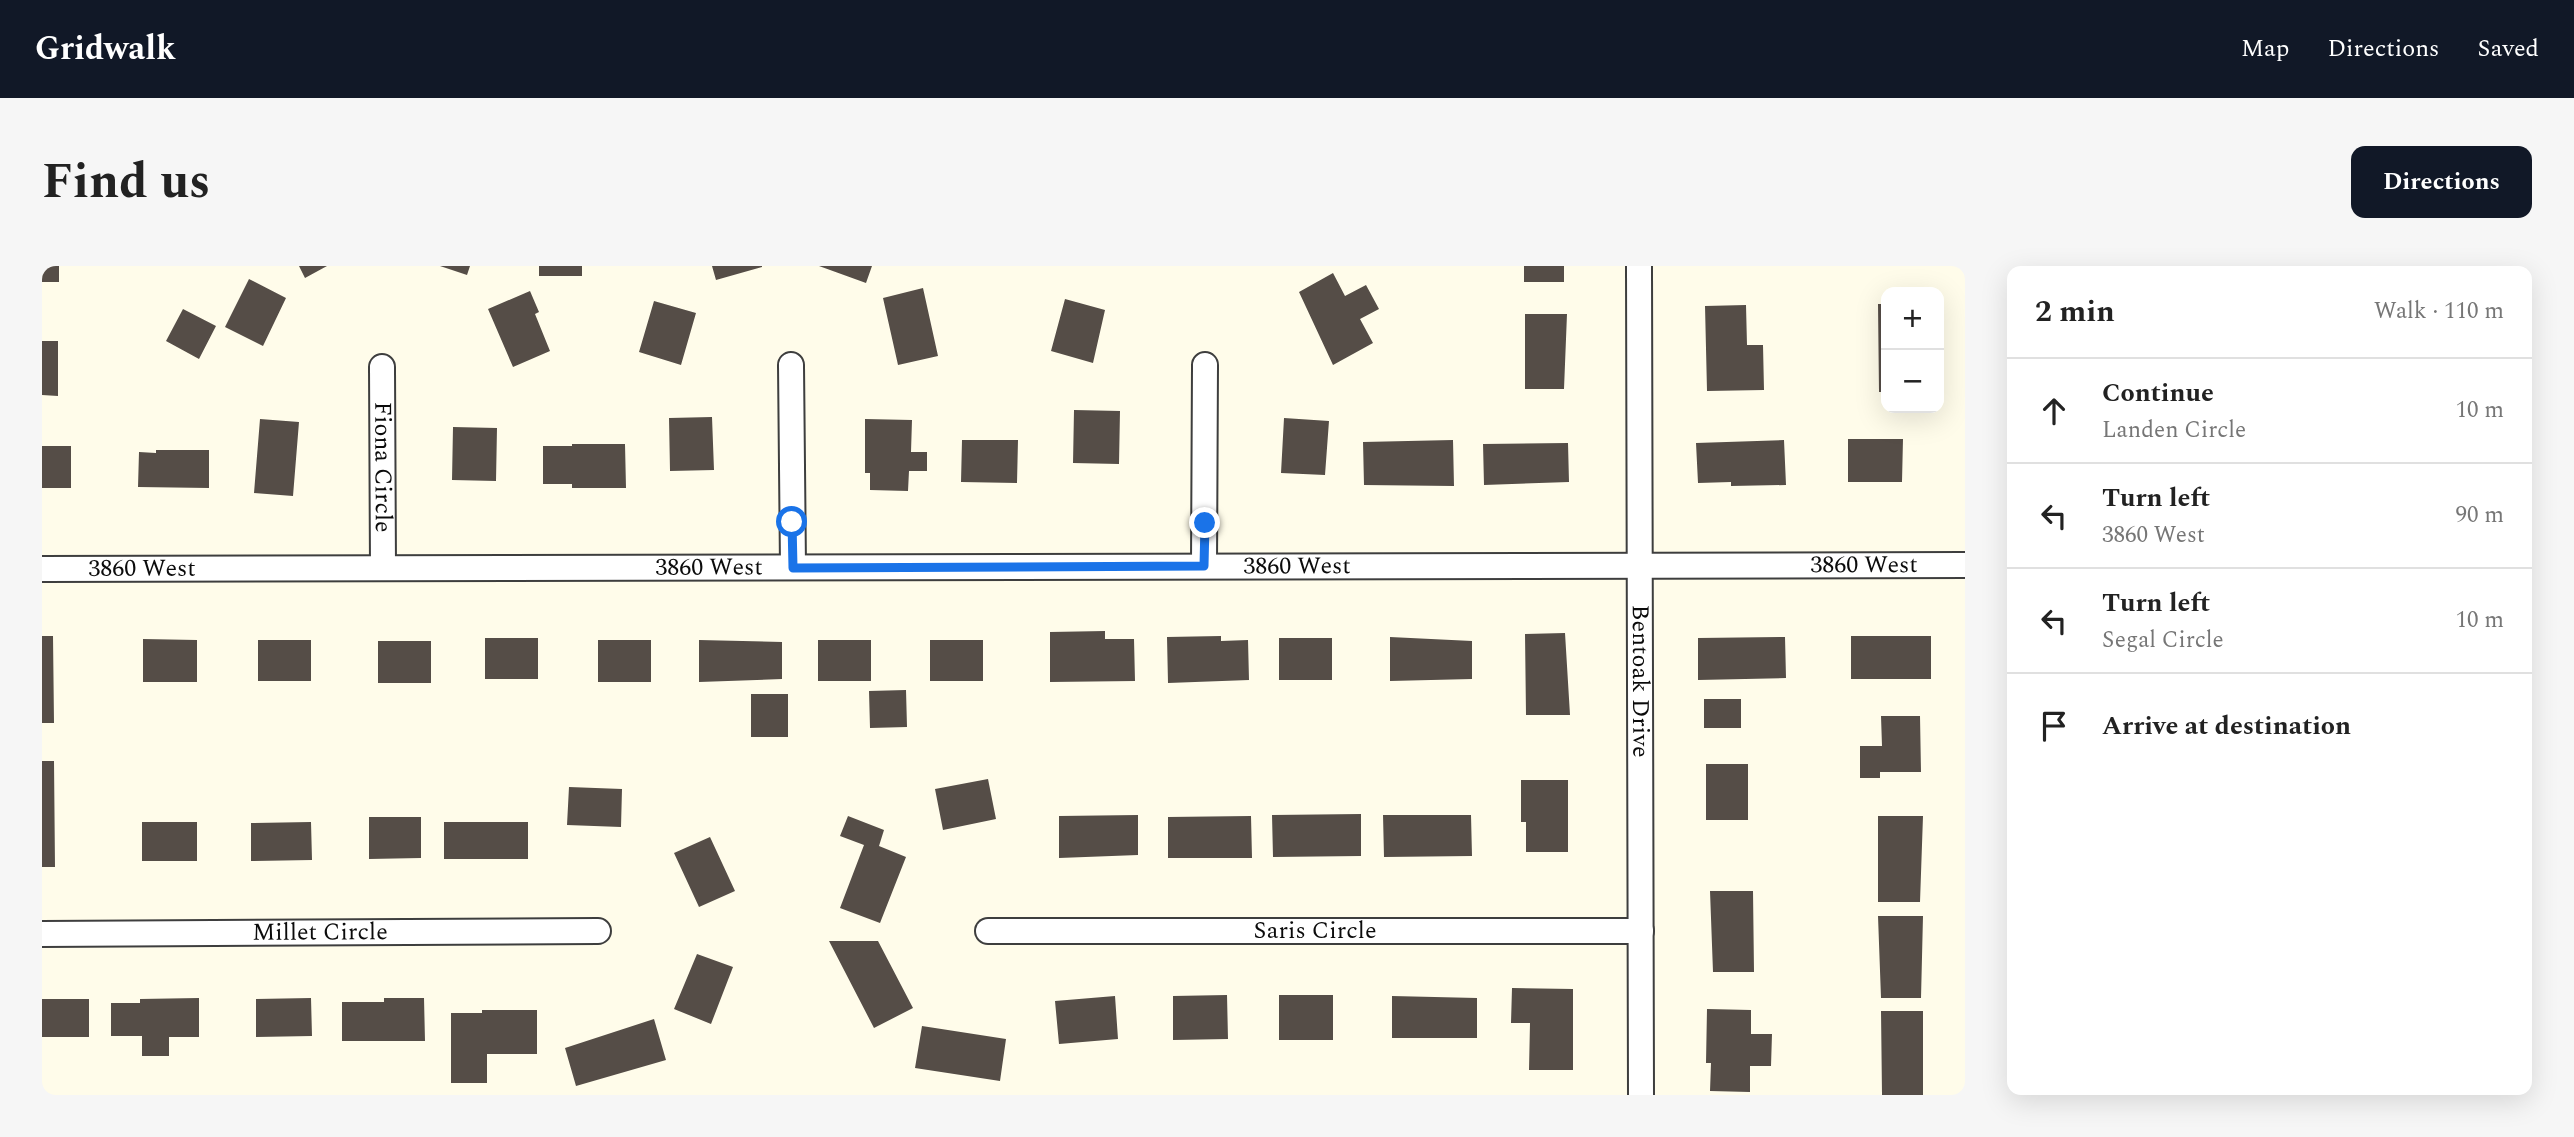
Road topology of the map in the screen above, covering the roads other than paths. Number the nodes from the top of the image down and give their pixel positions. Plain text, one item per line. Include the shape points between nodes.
1 (1639, 266) edge
2 (791, 365) dead end
3 (1205, 365) dead end
4 (382, 367) dead end
5 (1640, 565) junction
6 (1965, 565) edge
7 (1204, 566) junction
8 (383, 568) junction
9 (793, 568) junction
10 (42, 569) edge
11 (1641, 930) junction
12 (598, 931) dead end
13 (988, 931) dead end
14 (42, 934) edge
15 (1641, 1095) edge

1 - 5 street, Bentoak Drive
2 - 9 street
3 - 7 street
4 - 8 street, Fiona Circle
5 - 6 street, 3860 West
5 - 7 street, 3860 West
5 - 11 street, Bentoak Drive
7 - 9 street, 3860 West
8 - 9 street, 3860 West
8 - 10 street, 3860 West
11 - 13 street, Saris Circle
11 - 15 street, Bentoak Drive
12 - 14 street, Millet Circle

